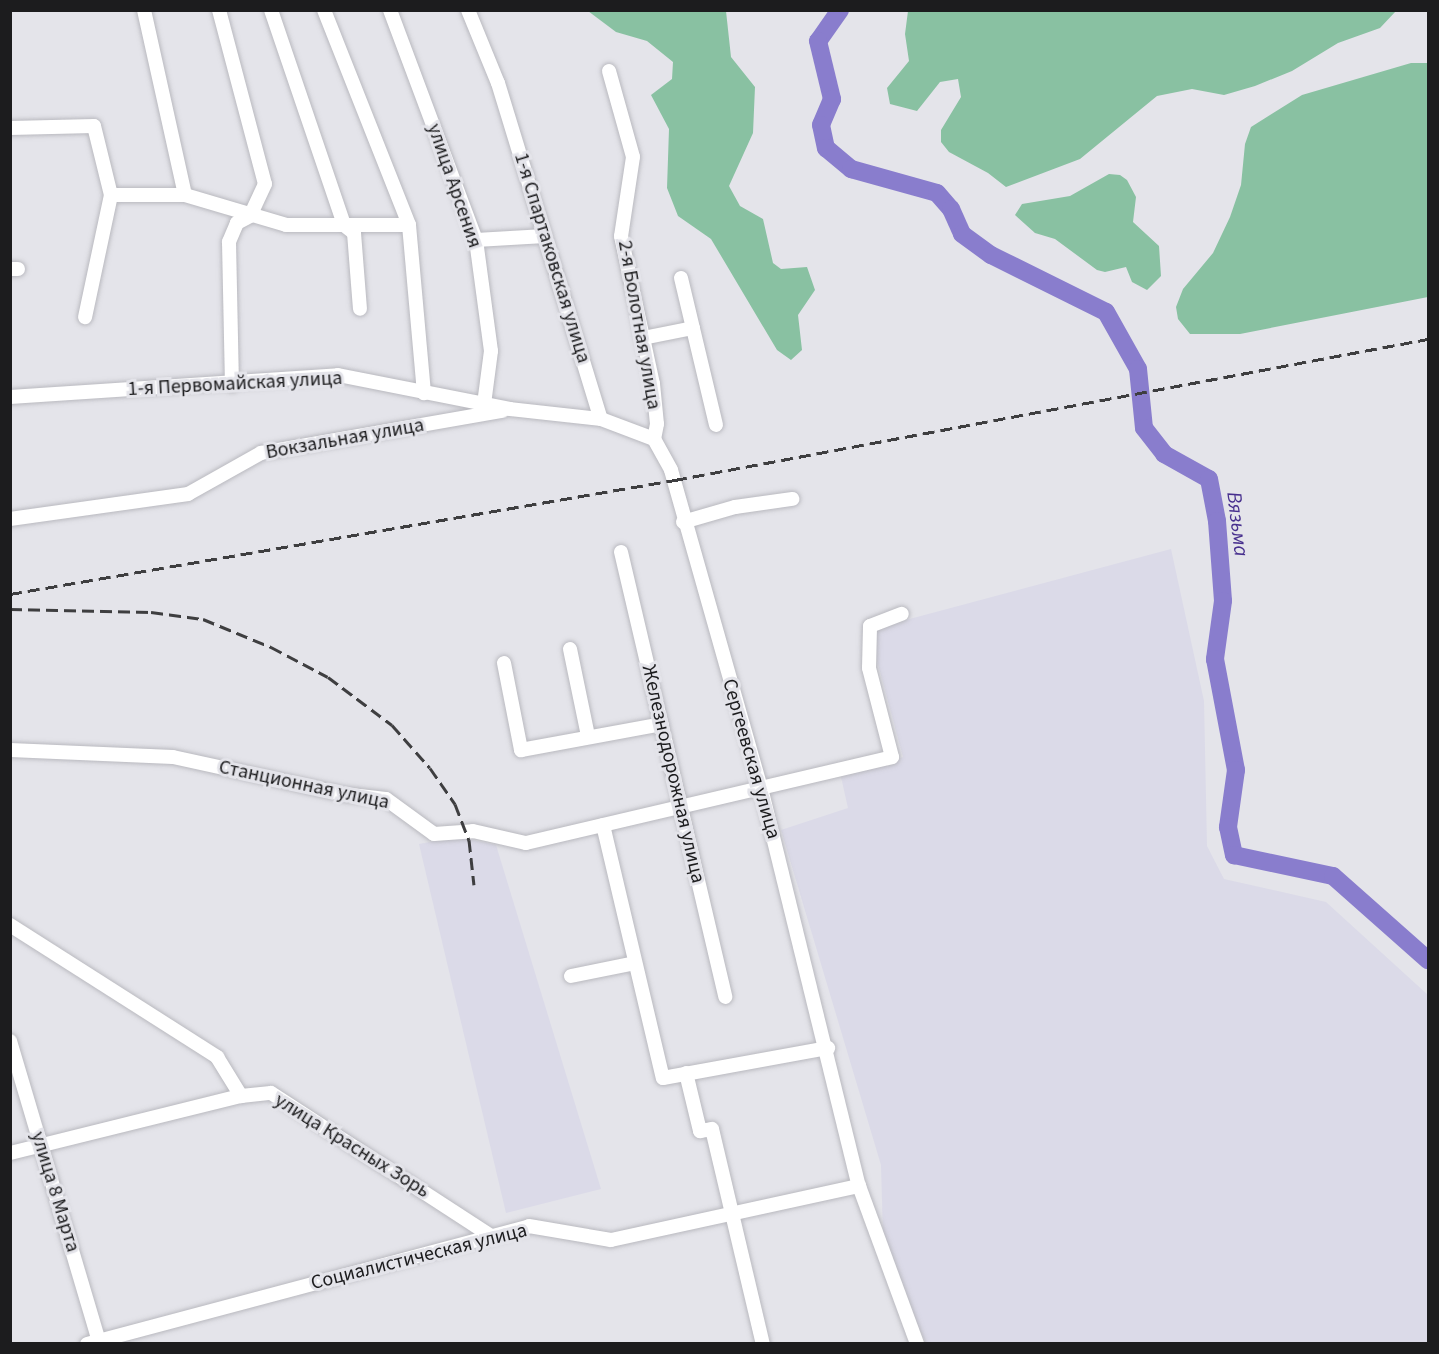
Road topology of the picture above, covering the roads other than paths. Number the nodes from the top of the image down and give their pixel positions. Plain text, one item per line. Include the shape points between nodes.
1 (144, 10) edge
2 (219, 10) edge
3 (271, 10) edge
4 (324, 10) edge
5 (390, 10) edge
6 (468, 10) edge
7 (609, 71) dead end
8 (10, 128) edge
9 (111, 195) junction
10 (185, 195) junction
11 (250, 216) junction
12 (344, 225) junction
13 (409, 225) junction
14 (545, 236) junction
15 (476, 240) junction
16 (681, 278) dead end
17 (360, 309) dead end
18 (85, 317) dead end
19 (693, 328) junction
20 (643, 338) junction
21 (232, 385) junction
22 (424, 393) junction
23 (10, 397) edge
24 (484, 404) junction
25 (510, 410) junction
26 (601, 419) junction
27 (716, 425) dead end
28 (654, 439) junction
29 (792, 499) dead end
30 (10, 519) edge
31 (683, 522) junction
32 (621, 552) dead end
33 (902, 614) dead end
34 (570, 649) dead end
35 (504, 663) dead end
36 (662, 724) junction
37 (588, 736) junction
38 (10, 750) edge
39 (760, 788) junction
40 (681, 807) junction
41 (603, 825) junction
42 (10, 925) edge
43 (636, 963) junction
44 (571, 976) dead end
45 (725, 997) dead end
46 (10, 1041) edge
47 (828, 1048) junction
48 (686, 1073) junction
49 (241, 1096) junction
50 (41, 1146) junction
51 (10, 1153) edge
52 (859, 1186) junction
53 (734, 1213) junction
54 (491, 1236) junction
55 (96, 1343) edge
56 (763, 1344) edge
57 (917, 1344) edge

1 - 10 street
2 - 11 street via 265,184
3 - 12 street
4 - 13 street
5 - 15 street, улица Арсения
6 - 14 street, 1-я Спартаковская улица via 498,83
7 - 20 street, 2-я Болотная улица via 633,157 621,236
8 - 9 street via 94,126
9 - 10 street
9 - 18 street
10 - 11 street
11 - 12 street via 286,225
11 - 21 street via 237,223 229,242
12 - 13 street
12 - 17 street via 354,233
13 - 22 street
14 - 15 street
14 - 26 street, 1-я Спартаковская улица
15 - 24 street, улица Арсения via 491,351
16 - 19 street
19 - 20 street
19 - 27 street
20 - 28 street, 2-я Болотная улица via 653,384 657,424
21 - 22 street, 1-я Первомайская улица via 338,375
21 - 23 street, 1-я Первомайская улица
22 - 24 street, 1-я Первомайская улица
24 - 25 street, 1-я Первомайская улица
25 - 26 street, 1-я Первомайская улица
25 - 30 street, Вокзальная улица via 261,453 188,494
26 - 28 street
28 - 31 street, Сергеевская улица via 671,470
29 - 31 street via 735,507
31 - 39 street, Сергеевская улица
32 - 36 street, Железнодорожная улица
33 - 39 street, Станционная улица via 870,626 869,668 892,757
34 - 37 street
35 - 37 street via 521,750
36 - 37 street
36 - 40 street, Железнодорожная улица
38 - 41 street, Станционная улица via 173,757 338,793 386,799 434,834 472,831 526,843
39 - 40 street, Станционная улица
39 - 47 street, Сергеевская улица
40 - 41 street, Станционная улица
40 - 45 street, Железнодорожная улица
41 - 43 street
42 - 49 street via 217,1057
43 - 44 street
43 - 48 street via 663,1078
46 - 50 street, улица 8 Марта
47 - 48 street
47 - 52 street, Сергеевская улица
48 - 53 street via 700,1131 712,1129
49 - 50 street, улица Красных Зорь
49 - 54 street, улица Красных Зорь via 271,1093
50 - 51 street, улица Красных Зорь
50 - 55 street, улица 8 Марта
52 - 53 street, Социалистическая улица
52 - 57 street, Сергеевская улица
53 - 54 street, Социалистическая улица via 611,1240 529,1226
53 - 56 street
54 - 55 street, Социалистическая улица

